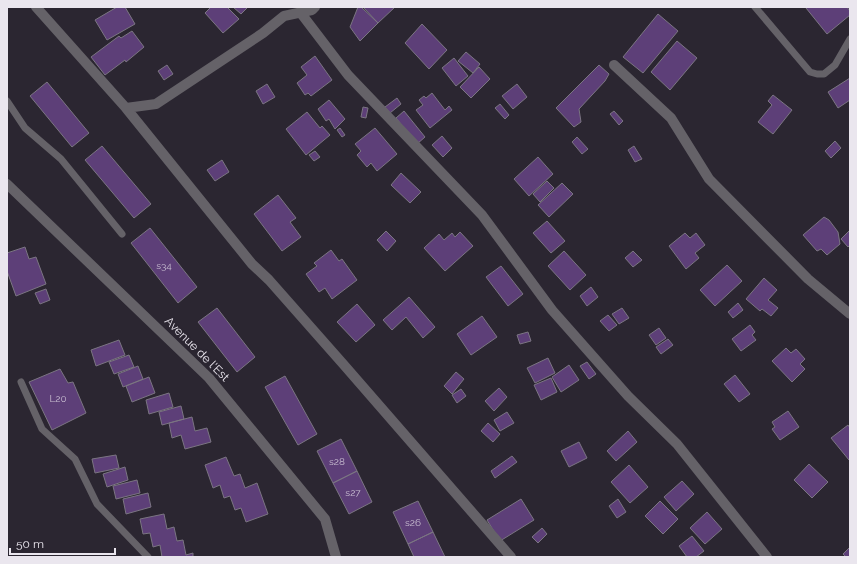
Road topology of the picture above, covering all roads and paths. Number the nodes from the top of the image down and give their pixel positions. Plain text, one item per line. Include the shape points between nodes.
1 (36, 7) edge
2 (315, 7) edge
3 (755, 7) edge
4 (300, 12) junction
5 (850, 40) edge
6 (614, 65) dead end
7 (7, 101) edge
8 (126, 108) junction
9 (7, 184) edge
10 (122, 234) dead end
11 (850, 314) edge
12 (21, 382) dead end
13 (148, 557) edge
14 (336, 557) edge
15 (511, 557) edge
16 (767, 557) edge

1 - 8 street
2 - 4 street
3 - 5 lane via 810,72 824,74 835,65
4 - 8 street via 284,16 263,33 156,104
4 - 16 street via 348,75 482,215 552,310 628,396 677,444
6 - 11 street via 671,118 709,179 808,279
7 - 10 lane via 25,128 61,159
8 - 15 street via 252,264 269,280
9 - 14 street, Avenue de l'Est via 209,378 325,519
12 - 13 lane via 42,429 75,458 97,504

